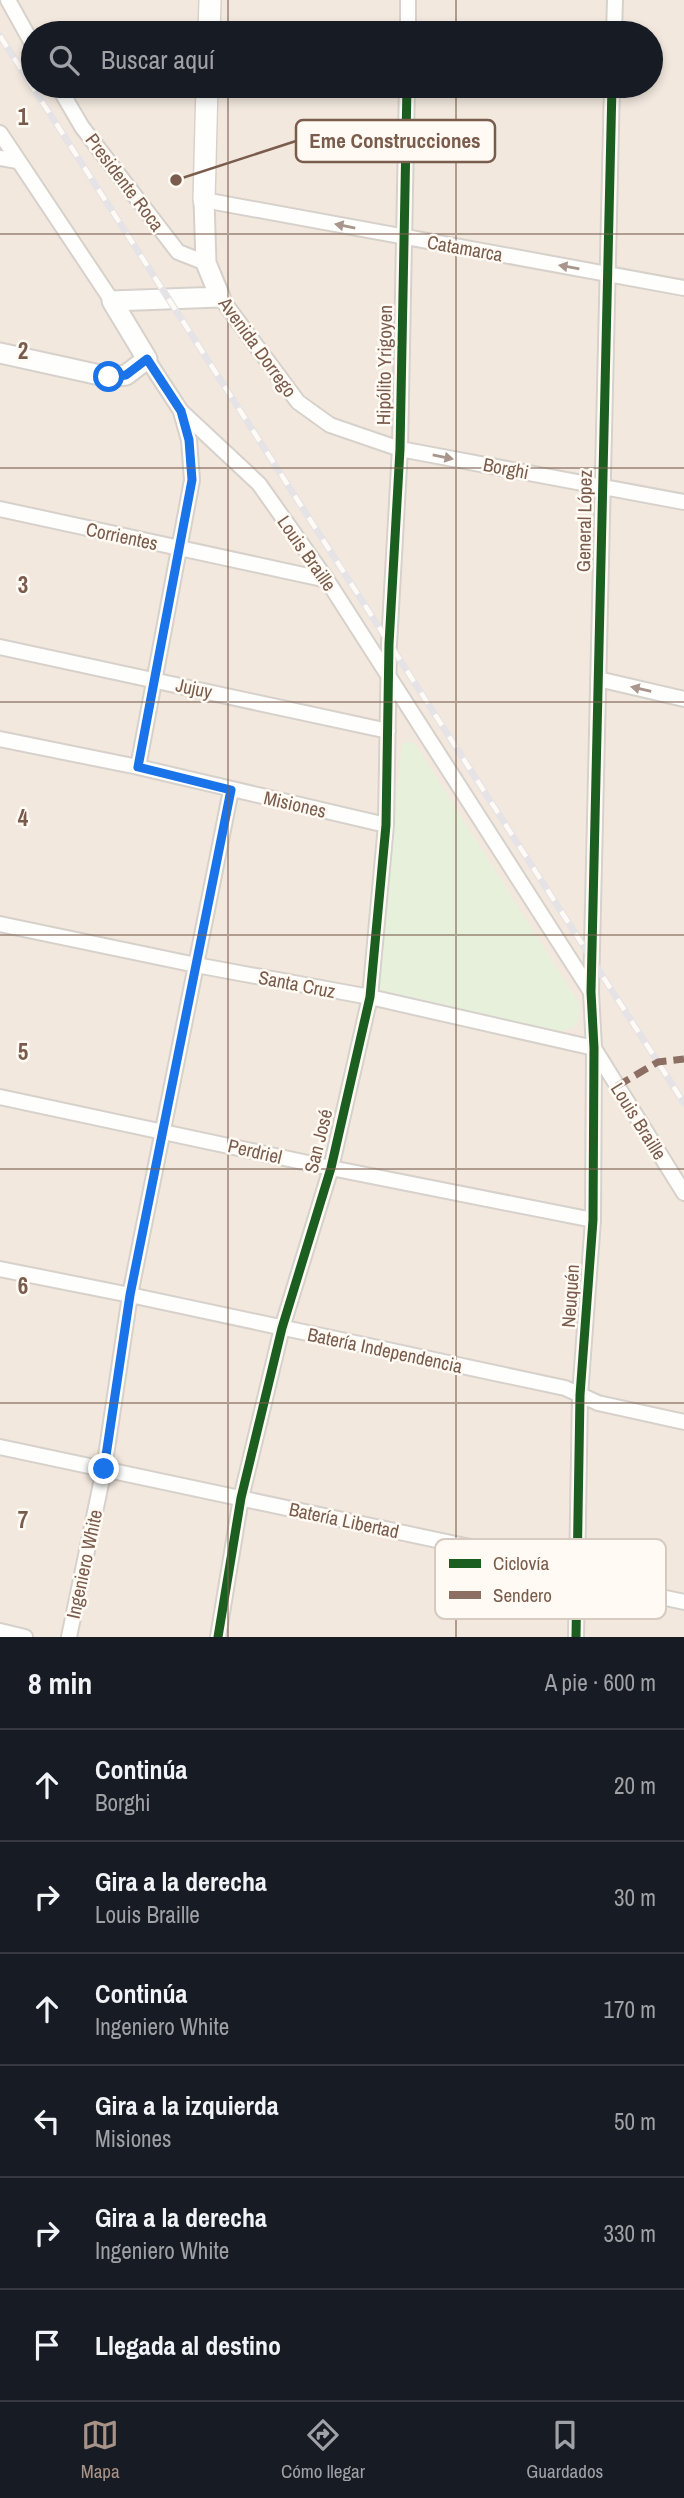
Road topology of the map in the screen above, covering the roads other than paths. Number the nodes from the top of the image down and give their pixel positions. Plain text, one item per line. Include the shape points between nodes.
1 (8, 0) edge
2 (210, 0) edge
3 (408, 0) edge
4 (615, 0) edge
5 (209, 21) edge
6 (408, 21) edge
7 (614, 21) edge
8 (21, 23) edge
9 (65, 98) edge
10 (207, 98) edge
11 (407, 98) edge
12 (612, 98) edge
13 (0, 133) edge
14 (0, 158) edge
15 (17, 161) junction
16 (204, 200) junction
17 (404, 237) junction
18 (206, 262) junction
19 (607, 274) junction
20 (684, 288) edge
21 (220, 297) junction
22 (112, 302) junction
23 (0, 353) edge
24 (147, 359) junction
25 (181, 411) junction
26 (330, 425) joint
27 (400, 449) junction
28 (603, 486) junction
29 (684, 502) edge
30 (0, 509) edge
31 (180, 548) junction
32 (327, 580) junction
33 (389, 644) joint
34 (0, 647) edge
35 (388, 678) junction
36 (598, 679) junction
37 (154, 680) junction
38 (684, 699) edge
39 (388, 730) junction
40 (0, 738) edge
41 (138, 767) junction
42 (231, 790) junction
43 (386, 825) junction
44 (0, 924) edge
45 (592, 958) joint
46 (196, 965) junction
47 (591, 992) junction
48 (370, 997) junction
49 (594, 1048) junction
50 (0, 1097) edge
51 (163, 1131) junction
52 (331, 1168) junction
53 (684, 1194) edge
54 (593, 1220) junction
55 (0, 1269) edge
56 (130, 1295) junction
57 (282, 1328) junction
58 (580, 1395) junction
59 (684, 1422) edge
60 (0, 1447) edge
61 (104, 1469) junction
62 (241, 1498) junction
63 (435, 1539) edge
64 (577, 1539) edge
65 (666, 1598) edge
66 (684, 1602) edge
67 (576, 1619) edge
68 (0, 1631) edge
69 (25, 1637) edge
70 (69, 1637) edge
71 (218, 1637) edge
72 (576, 1637) edge

1 - 8 street
2 - 5 main road
3 - 6 street
4 - 7 street
9 - 18 street, Presidente Roca via 178,252
10 - 16 main road, Avenida Dorrego
11 - 17 street, Hipólito Yrigoyen
12 - 19 street, General López
13 - 15 street, Louis Braille
14 - 15 street
15 - 22 street, Louis Braille
17 -> 16 street, Catamarca
16 - 18 street, Avenida Dorrego
19 -> 17 street, Catamarca
17 - 27 street, Hipólito Yrigoyen
18 - 21 street, Avenida Dorrego
19 - 20 street, Catamarca
19 - 28 street, General López
21 - 22 street
21 - 26 street, Avenida Dorrego via 298,402
22 - 24 street, Louis Braille
23 - 24 street via 109,377 126,375
24 - 25 street, Louis Braille
25 - 31 street via 192,480
25 - 32 street, Louis Braille via 259,484
26 - 27 street, Borghi
27 -> 28 street, Borghi
27 - 33 street, Hipólito Yrigoyen
28 - 29 street, Borghi
28 - 36 street, General López
30 - 31 street, Corrientes
31 - 32 street, Corrientes
31 - 37 street
32 - 35 street, Louis Braille
33 - 35 street, San José
34 - 37 street, Jujuy
35 - 39 street, San José
35 - 47 street, Louis Braille
38 -> 36 street
36 - 45 street, General López
37 - 39 street, Jujuy
37 - 41 street
39 - 43 street, San José
40 - 41 street, Misiones
41 - 42 street, Misiones
42 - 43 street, Misiones
42 - 46 street, Ingeniero White
43 - 48 street, San José
44 - 46 street, Santa Cruz
45 - 47 street, Neuquén
46 - 48 street, Santa Cruz
46 - 51 street, Ingeniero White
47 - 49 street, Neuquén
48 - 49 street, Santa Cruz
48 - 52 street, San José
49 - 53 street, Louis Braille
49 - 54 street, Neuquén
50 - 51 street, Perdriel
51 - 52 street, Perdriel
51 - 56 street, Ingeniero White
52 - 54 street, Perdriel
52 - 57 street, San José
54 - 58 street, Neuquén
55 - 56 street, Batería Independencia
56 - 57 street, Batería Independencia
56 - 61 street, Ingeniero White
57 - 58 street, Batería Independencia via 565,1388
57 - 62 street, San José
58 - 59 street, Batería Independencia
58 - 64 street, Neuquén
60 - 61 street, Batería Libertad
61 - 62 street, Batería Libertad
61 - 70 street, Ingeniero White
62 - 63 street, Batería Libertad
62 - 71 street, San José
65 - 66 street, Batería Libertad
67 - 72 street, Neuquén
68 - 69 street

